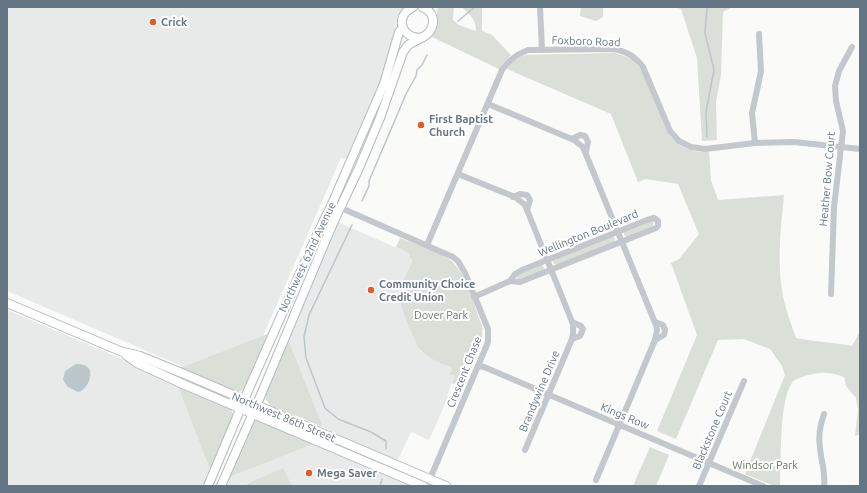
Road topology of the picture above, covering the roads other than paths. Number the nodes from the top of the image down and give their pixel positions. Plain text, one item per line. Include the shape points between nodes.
1 (413, 7) edge
2 (422, 7) edge
3 (434, 7) edge
4 (540, 7) edge
5 (432, 16) junction
6 (403, 28) junction
7 (759, 34) dead end
8 (423, 37) junction
9 (852, 47) dead end
10 (542, 50) junction
11 (488, 104) junction
12 (755, 144) junction
13 (840, 147) junction
14 (860, 149) edge
15 (458, 174) junction
16 (332, 204) junction
17 (340, 207) junction
18 (618, 231) junction
19 (622, 241) junction
20 (427, 246) junction
21 (547, 260) junction
22 (551, 270) junction
23 (510, 281) junction
24 (831, 294) dead end
25 (474, 297) junction
26 (7, 303) edge
27 (120, 352) junction
28 (478, 366) junction
29 (744, 381) dead end
30 (548, 394) junction
31 (244, 399) junction
32 (257, 405) junction
33 (240, 408) junction
34 (253, 414) junction
35 (824, 414) dead end
36 (619, 424) junction
37 (525, 450) dead end
38 (709, 463) junction
39 (596, 480) dead end
40 (429, 483) edge
41 (208, 486) edge
42 (221, 486) edge
43 (423, 486) edge
44 (446, 486) edge
45 (699, 486) edge
46 (764, 486) edge
47 (824, 486) edge

1 - 6 street, Northwest 62nd Avenue via 403,16
2 - 5 street
3 - 5 street
4 - 10 street
5 - 8 street via 432,28
6 - 8 street via 411,36
6 - 16 street, Northwest 62nd Avenue via 399,32 384,84
7 - 12 street via 761,71 752,113
8 - 17 street, Northwest 62nd Avenue via 408,45 403,52 380,118
9 - 13 street, Heather Bow Court via 839,71 835,86 843,131
10 - 11 street, Foxboro Road via 528,50 511,60 502,70
10 - 12 street, Foxboro Road via 611,49 629,54 643,66 670,131 679,141 698,148
11 - 15 street, Foxboro Road
11 - 18 street via 580,144 586,152
12 - 13 street, Foxboro Road via 802,142
13 - 14 street, Foxboro Road
13 - 24 street, Heather Bow Court via 833,222
15 - 20 street, Foxboro Road
15 - 21 street, Brandywine Drive via 521,201
16 - 17 street, Crescent Chase
16 - 31 street, Northwest 62nd Avenue
17 - 20 street, Crescent Chase
17 - 32 street, Northwest 62nd Avenue
18 - 19 street
18 - 19 street, Wellington Boulevard via 652,218 658,221 656,228
18 - 21 street, Wellington Boulevard
19 - 22 street, Wellington Boulevard
19 - 36 street via 657,330
20 - 25 street, Crescent Chase via 458,261
21 - 22 street, Brandywine Drive
21 - 23 street, Wellington Boulevard via 518,272
22 - 23 street, Wellington Boulevard via 520,282
22 - 30 street, Brandywine Drive via 574,329
23 - 25 street, Wellington Boulevard
25 - 28 street, Crescent Chase via 488,329 488,341
26 - 27 street, Northwest 86th Street
27 - 31 street, Northwest 86th Street via 140,356
27 - 33 street, Northwest 86th Street via 137,363
28 - 30 street, Kings Row
28 - 40 street, Crescent Chase
29 - 38 street, Blackstone Court
30 - 36 street, Kings Row
30 - 37 street, Brandywine Drive
31 - 32 street, Northwest 86th Street
31 - 33 street, Northwest 62nd Avenue
32 - 34 street, Northwest 62nd Avenue
32 - 40 street, Northwest 86th Street
33 - 34 street, Northwest 86th Street
33 - 41 street, Northwest 62nd Avenue
34 - 42 street, Northwest 62nd Avenue
34 - 43 street, Northwest 86th Street
35 - 47 street via 819,440 825,476
36 - 38 street, Kings Row
36 - 39 street
38 - 45 street, Blackstone Court
38 - 46 street, Kings Row
40 - 44 street, Northwest 86th Street

